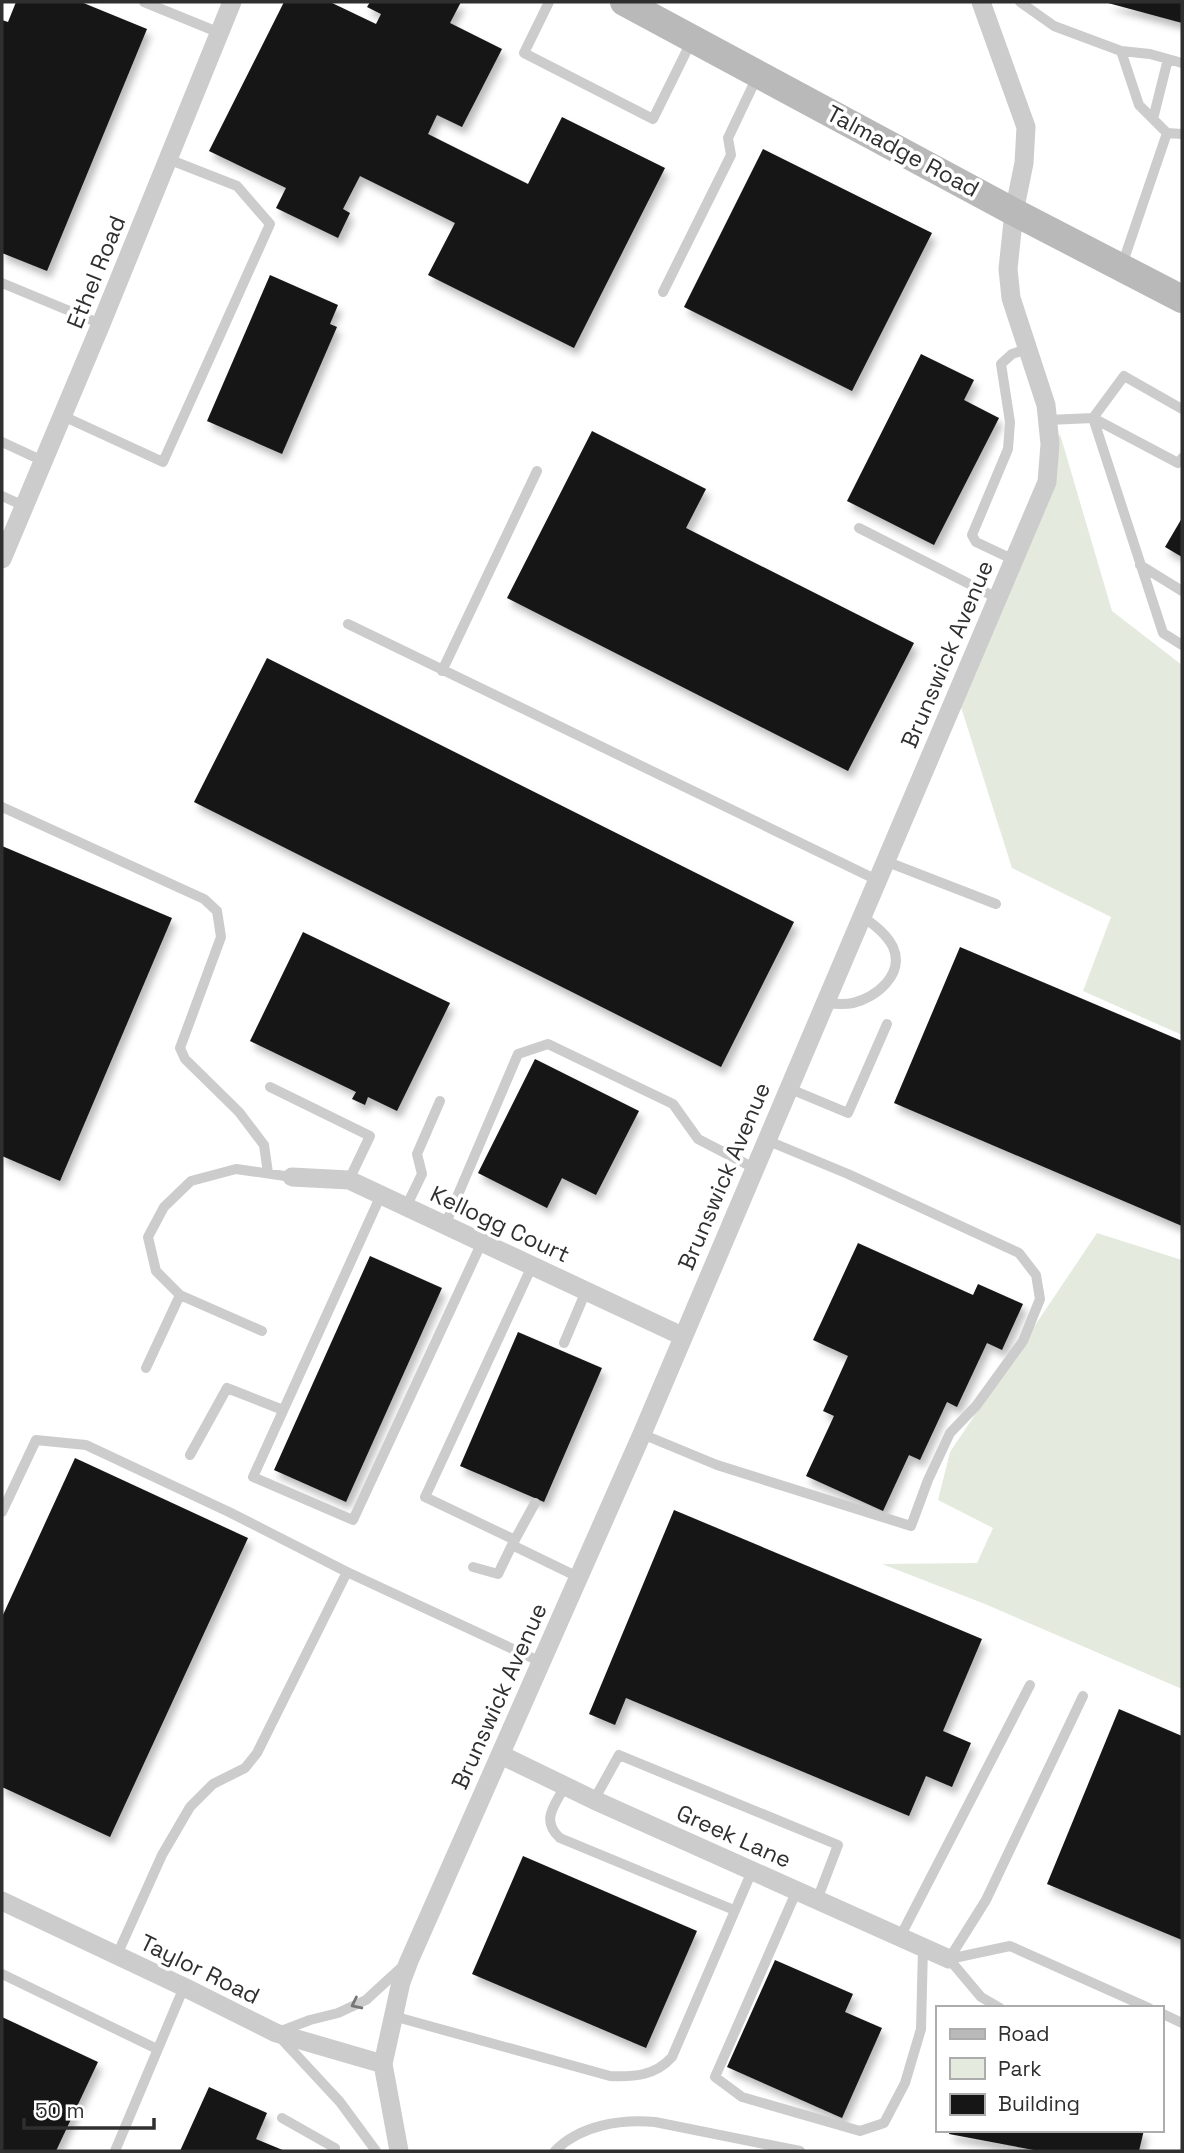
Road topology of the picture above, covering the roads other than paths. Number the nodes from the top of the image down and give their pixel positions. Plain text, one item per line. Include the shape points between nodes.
1 (144, 2) edge
2 (232, 2) edge
3 (549, 2) edge
4 (624, 2) edge
5 (981, 2) edge
6 (1020, 2) edge
7 (220, 33) junction
8 (693, 39) junction
9 (1121, 51) junction
10 (1168, 59) junction
11 (1182, 63) edge
12 (759, 74) junction
13 (1153, 119) junction
14 (1167, 133) junction
15 (1182, 134) edge
16 (169, 159) junction
17 (1014, 212) junction
18 (1121, 268) junction
19 (2, 283) edge
20 (663, 292) dead end
21 (1182, 299) edge
22 (101, 324) junction
23 (1027, 349) junction
24 (1182, 410) edge
25 (63, 416) junction
26 (1093, 418) junction
27 (1048, 420) junction
28 (2, 442) edge
29 (1182, 458) edge
30 (43, 461) junction
31 (537, 471) dead end
32 (2, 495) edge
33 (24, 506) junction
34 (859, 528) dead end
35 (2, 559) edge
36 (1014, 560) junction
37 (1140, 565) junction
38 (1182, 591) edge
39 (997, 598) junction
40 (348, 624) dead end
41 (1182, 645) edge
42 (442, 671) junction
43 (2, 807) edge
44 (885, 861) junction
45 (877, 880) junction
46 (996, 904) dead end
47 (862, 916) junction
48 (825, 1003) junction
49 (887, 1024) dead end
50 (270, 1087) dead end
51 (788, 1088) junction
52 (440, 1101) dead end
53 (766, 1140) junction
54 (754, 1167) junction
55 (268, 1173) junction
56 (292, 1177) joint
57 (349, 1180) junction
58 (381, 1195) junction
59 (407, 1207) junction
60 (445, 1225) junction
61 (482, 1242) junction
62 (533, 1266) junction
63 (586, 1291) junction
64 (180, 1295) junction
65 (262, 1331) dead end
66 (682, 1336) junction
67 (564, 1343) dead end
68 (146, 1368) dead end
69 (283, 1410) junction
70 (642, 1434) junction
71 (190, 1455) dead end
72 (535, 1503) dead end
73 (2, 1512) edge
74 (513, 1542) junction
75 (473, 1567) dead end
76 (347, 1572) junction
77 (578, 1577) junction
78 (541, 1662) junction
79 (1030, 1685) dead end
80 (1083, 1696) dead end
81 (501, 1755) junction
82 (565, 1786) junction
83 (594, 1800) junction
84 (752, 1871) junction
85 (797, 1890) junction
86 (817, 1900) junction
87 (2, 1901) edge
88 (734, 1910) junction
89 (900, 1937) junction
90 (923, 1947) junction
91 (117, 1955) junction
92 (949, 1959) junction
93 (409, 1961) junction
94 (2, 1974) edge
95 (184, 1987) junction
96 (997, 2006) edge
97 (1145, 2006) edge
98 (1163, 2014) edge
99 (393, 2016) junction
100 (1182, 2023) edge
101 (276, 2033) junction
102 (157, 2049) junction
103 (383, 2064) junction
104 (282, 2118) dead end
105 (115, 2151) edge
106 (334, 2151) edge
107 (376, 2151) edge
108 (399, 2151) edge
109 (555, 2151) edge
110 (800, 2151) edge

1 - 7 lane
2 - 7 street, Ethel Road
3 - 8 lane via 524,54 653,119
4 - 8 street, Talmadge Road
5 - 17 street, Brunswick Avenue via 1026,127
6 - 9 lane via 1054,26
7 - 16 street, Ethel Road
8 - 12 street, Talmadge Road
9 - 10 lane
9 - 13 lane via 1139,105
10 - 11 lane
10 - 13 lane
12 - 17 street, Talmadge Road
12 - 20 lane via 728,138 731,155
13 - 14 lane
14 - 15 lane
14 - 18 lane
16 - 22 street, Ethel Road
16 - 25 lane via 236,186 270,224 163,462
17 - 18 street, Talmadge Road
17 - 23 street, Brunswick Avenue via 1008,269 1011,299
18 - 21 street, Talmadge Road
19 - 22 lane
22 - 25 street, Ethel Road
23 - 27 street, Brunswick Avenue
23 - 36 lane via 1001,364 1010,422 1008,449 972,535 976,542
24 - 26 lane via 1124,376
25 - 30 street, Ethel Road
26 - 27 lane
26 - 29 lane via 1178,463
26 - 37 lane
27 - 36 street, Brunswick Avenue via 1047,482
28 - 30 lane
30 - 33 street, Ethel Road
31 - 42 lane
32 - 33 lane
33 - 35 street, Ethel Road
34 - 39 lane
36 - 39 street, Brunswick Avenue
37 - 38 lane
37 - 41 lane via 1163,633
39 - 44 street, Brunswick Avenue
40 - 42 lane
42 - 45 lane
43 - 55 lane via 204,899 217,911 221,937 180,1048 264,1145
44 - 45 street, Brunswick Avenue
44 - 46 lane
45 - 47 street, Brunswick Avenue
47 - 48 street, Brunswick Avenue
47 - 48 lane via 887,936 896,960 893,974 863,1000
48 - 51 street, Brunswick Avenue
49 - 51 lane via 848,1113
50 - 57 lane via 369,1136
51 - 53 street, Brunswick Avenue
52 - 59 lane via 417,1154 422,1174
53 - 54 street, Brunswick Avenue
53 - 70 lane via 1018,1253 1036,1275 1040,1299 1023,1341 950,1433 911,1526 717,1465
54 - 60 lane via 698,1139 673,1104 548,1044 518,1054
54 - 66 street, Brunswick Avenue
55 - 56 lane
55 - 64 lane via 236,1169 191,1181 164,1206 148,1237 156,1271
56 - 57 street, Kellogg Court
57 - 58 street, Kellogg Court
58 - 59 street, Kellogg Court
58 - 69 lane
59 - 60 street, Kellogg Court
60 - 61 street, Kellogg Court
61 - 62 street, Kellogg Court
61 - 69 lane via 353,1520 253,1477
62 - 63 street, Kellogg Court
62 - 74 lane via 425,1497
63 - 66 street, Kellogg Court
63 - 67 lane
64 - 65 lane
64 - 68 lane
66 - 70 street, Brunswick Avenue
69 - 71 lane via 227,1388
70 - 77 street, Brunswick Avenue
72 - 74 lane
73 - 76 lane via 36,1440 86,1444
74 - 75 lane via 498,1574
74 - 77 lane
76 - 78 lane
76 - 91 lane via 257,1753 246,1768 213,1784 190,1807
77 - 78 street, Brunswick Avenue
78 - 81 street, Brunswick Avenue
79 - 89 lane
80 - 92 lane via 986,1900
81 - 82 street, Greek Lane
81 - 93 street, Brunswick Avenue
82 - 83 street, Greek Lane
82 - 88 lane via 550,1818 552,1832 560,1838
83 - 84 street, Greek Lane
83 - 86 lane via 619,1755 838,1845
84 - 85 street, Greek Lane
84 - 88 lane
85 - 86 street, Greek Lane
85 - 90 lane via 715,2077 742,2097 860,2131 884,2123 905,2083 921,2029
86 - 89 street, Greek Lane
87 - 91 street, Taylor Road
88 - 99 lane via 672,2057 664,2066 644,2074 610,2076
89 - 90 street, Greek Lane
90 - 92 street, Greek Lane
91 - 95 street, Taylor Road
92 - 96 lane via 981,1997
92 - 97 lane via 1010,1946
93 - 99 street, Brunswick Avenue
93 -> 101 lane via 366,2000
94 - 102 lane
95 - 101 street, Taylor Road
95 - 102 lane
98 - 100 lane
99 - 103 street, Brunswick Avenue
101 - 103 street, Taylor Road
101 - 107 lane via 340,2102
102 - 105 lane
103 - 108 street, Brunswick Avenue
104 - 106 lane
109 - 110 lane via 590,2130 632,2120

